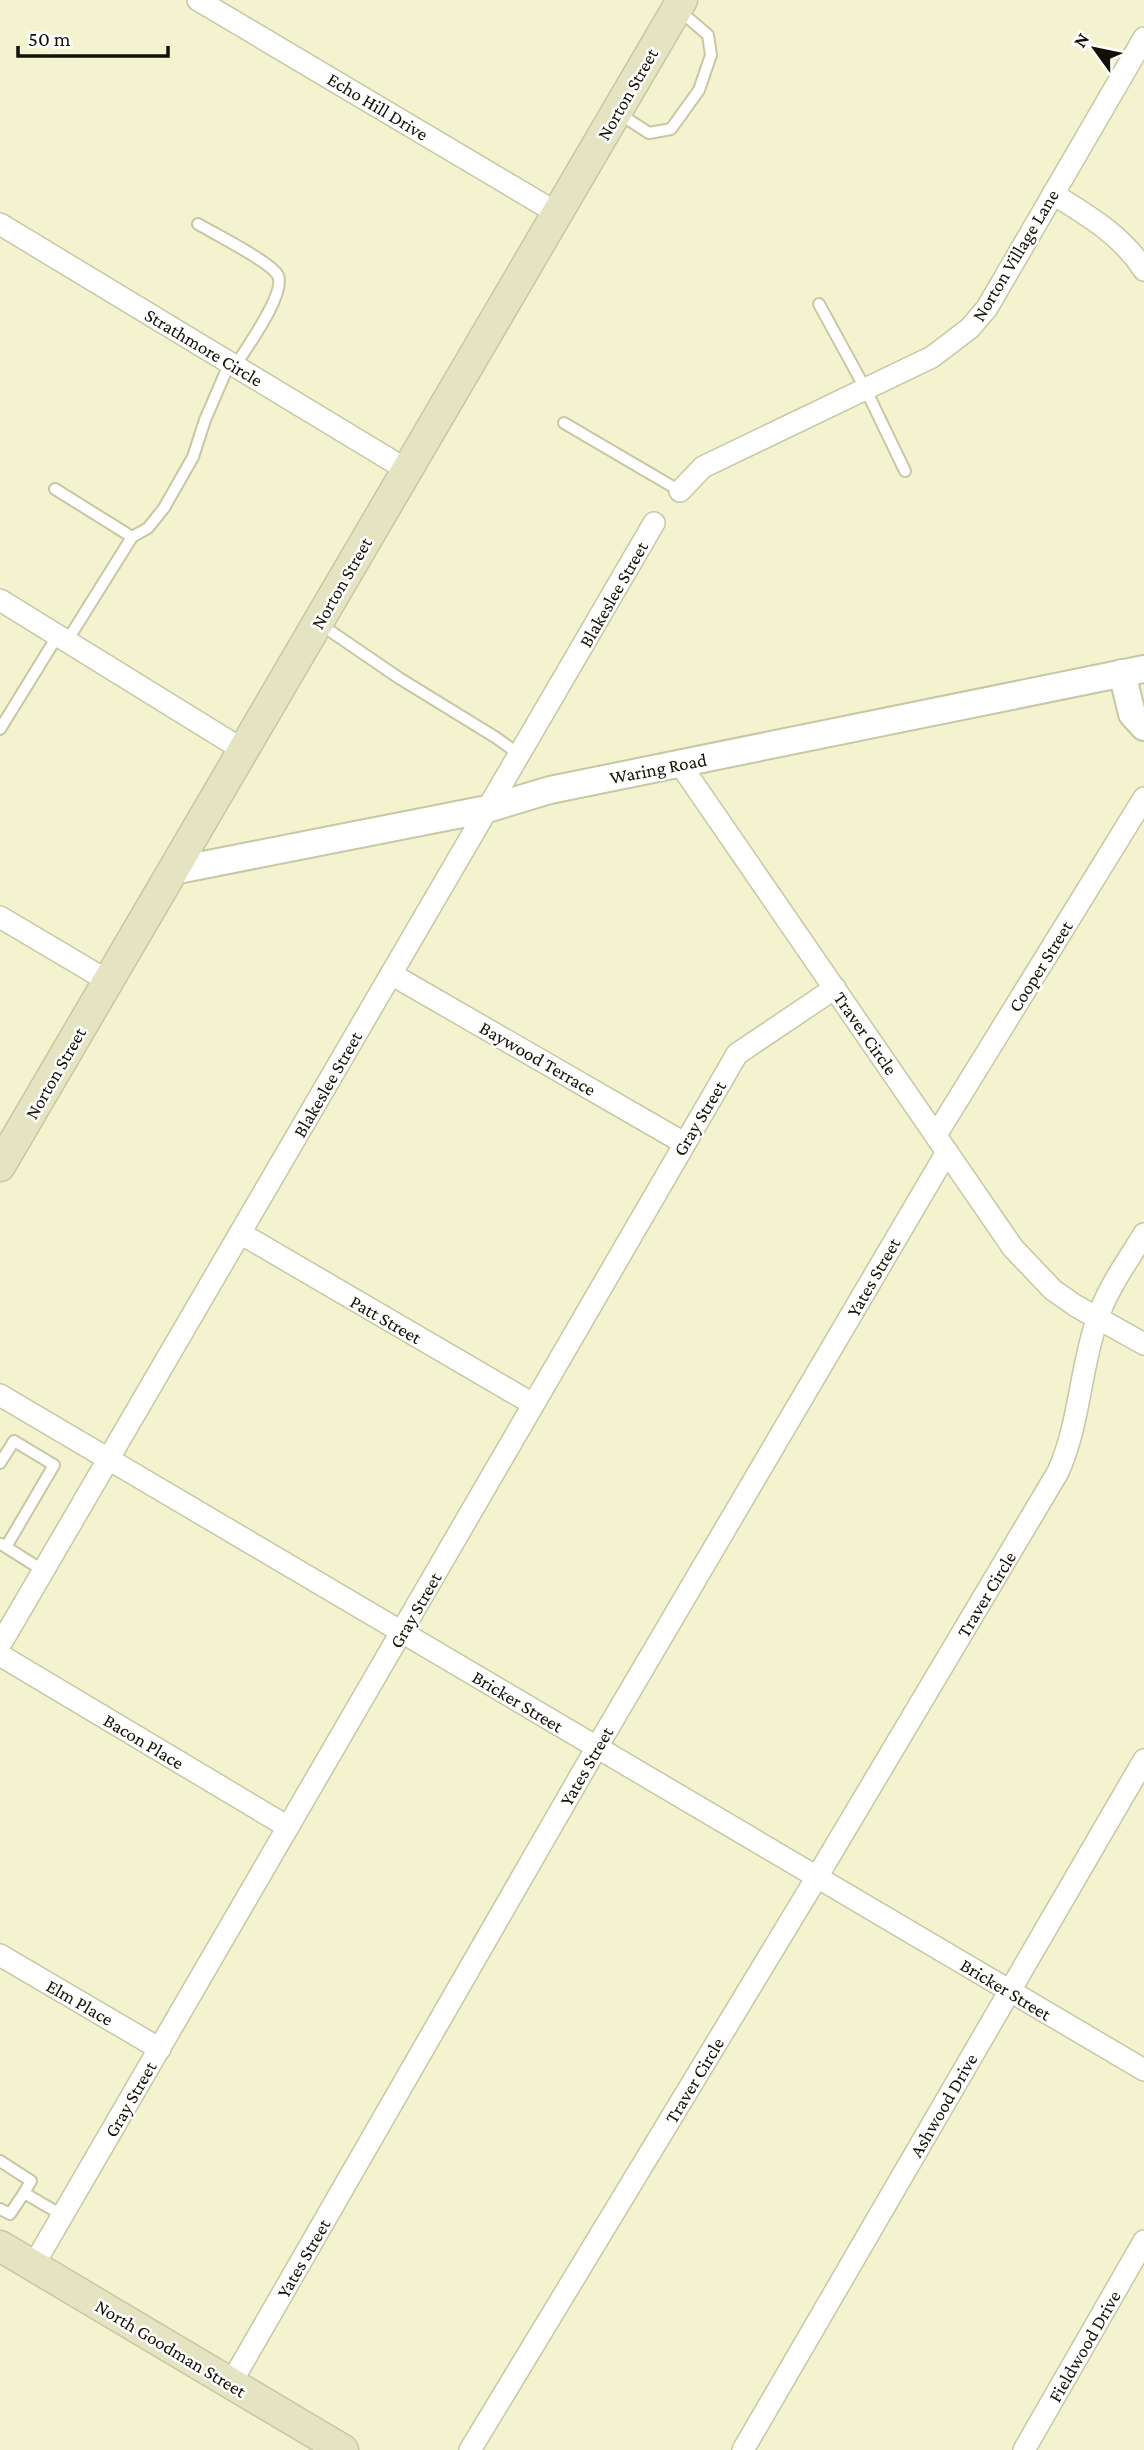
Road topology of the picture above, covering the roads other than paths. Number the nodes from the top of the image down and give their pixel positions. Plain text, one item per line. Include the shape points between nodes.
1 (198, 0) edge
2 (679, 4) edge
3 (1144, 38) edge
4 (616, 111) junction
5 (1053, 194) junction
6 (557, 213) junction
7 (198, 224) dead end
8 (0, 225) edge
9 (1144, 270) edge
10 (819, 304) dead end
11 (233, 364) junction
12 (866, 390) junction
13 (564, 422) dead end
14 (407, 470) junction
15 (905, 471) dead end
16 (55, 489) dead end
17 (680, 491) joint
18 (654, 523) dead end
19 (132, 537) junction
20 (0, 600) edge
21 (317, 623) junction
22 (62, 638) junction
23 (1133, 671) edge
24 (1144, 727) edge
25 (0, 729) edge
26 (243, 750) junction
27 (519, 754) junction
28 (680, 764) junction
29 (1144, 798) edge
30 (487, 809) junction
31 (173, 871) junction
32 (0, 916) edge
33 (391, 974) junction
34 (108, 981) junction
35 (835, 988) junction
36 (684, 1143) junction
37 (942, 1143) junction
38 (0, 1166) edge
39 (240, 1234) junction
40 (1144, 1234) edge
41 (1097, 1318) junction
42 (1144, 1344) edge
43 (0, 1395) edge
44 (533, 1404) junction
45 (108, 1459) junction
46 (0, 1463) edge
47 (3, 1545) edge
48 (44, 1571) junction
49 (402, 1633) junction
50 (0, 1645) edge
51 (0, 1655) edge
52 (597, 1747) junction
53 (1144, 1760) edge
54 (288, 1827) junction
55 (817, 1877) junction
56 (0, 1955) edge
57 (1010, 1991) junction
58 (160, 2049) junction
59 (1144, 2070) edge
60 (3, 2166) edge
61 (24, 2193) junction
62 (0, 2209) edge
63 (62, 2215) junction
64 (1144, 2241) edge
65 (0, 2246) edge
66 (33, 2266) junction
67 (231, 2383) junction
68 (343, 2450) edge
69 (470, 2450) edge
70 (743, 2450) edge
71 (1024, 2450) edge

1 - 6 street, Echo Hill Drive
2 - 4 main road, Norton Street
2 - 4 lane via 708,35 711,55 699,90 671,129 649,133
3 - 5 street, Norton Village Lane
4 - 6 main road, Norton Street
5 - 9 street via 1120,240
5 - 12 street, Norton Village Lane via 971,328 932,357
6 - 14 main road, Norton Street
7 - 11 lane via 263,263 278,274 280,282 268,312
8 - 11 street, Strathmore Circle
10 - 12 lane
11 - 14 street, Strathmore Circle
11 - 19 lane via 164,508 148,528
12 - 15 lane
12 - 17 street, Norton Village Lane via 703,467
13 - 17 lane
14 - 21 main road, Norton Street
16 - 19 lane
18 - 27 street, Blakeslee Street
19 - 22 lane
20 - 22 street
21 - 26 main road, Norton Street
21 - 27 lane
22 - 25 lane
22 - 26 street
23 - 24 street via 1132,714
23 - 28 street, Waring Road
26 - 31 main road, Norton Street
27 - 30 street, Blakeslee Street
28 - 30 street, Waring Road via 550,790
28 - 35 street, Traver Circle
29 - 37 street, Cooper Street
30 - 31 street, Waring Road
30 - 33 street, Blakeslee Street
31 - 34 main road, Norton Street
32 - 34 street
33 - 36 street, Baywood Terrace
33 - 39 street, Blakeslee Street
34 - 38 main road, Norton Street
35 - 36 street, Gray Street via 737,1054
35 - 37 street, Traver Circle
36 - 44 street, Gray Street
37 - 41 street, Traver Circle via 1032,1270 1053,1290
37 - 52 street, Yates Street
39 - 44 street, Patt Street
39 - 45 street, Blakeslee Street
40 - 41 street
41 - 42 street
41 - 55 street, Traver Circle via 1078,1414 1058,1472
43 - 45 street, Bricker Street
44 - 49 street, Gray Street
45 - 48 street, Blakeslee Street
45 - 49 street, Bricker Street
46 - 47 lane via 14,1441 54,1465
47 - 48 lane
48 - 50 street, Blakeslee Street
49 - 52 street, Bricker Street
49 - 54 street, Gray Street
51 - 54 street, Bacon Place
52 - 55 street, Bricker Street
52 - 67 street, Yates Street
53 - 57 street, Ashwood Drive
54 - 58 street, Gray Street
55 - 57 street, Bricker Street
55 - 69 street, Traver Circle
56 - 58 street, Elm Place
57 - 59 street, Bricker Street
57 - 70 street, Ashwood Drive
58 - 63 street, Gray Street
60 - 61 lane via 31,2181
61 - 62 lane via 10,2214
61 - 63 lane
63 - 66 street, Gray Street
64 - 71 street, Fieldwood Drive
65 - 66 main road, North Goodman Street
66 - 67 main road, North Goodman Street
67 - 68 main road, North Goodman Street

